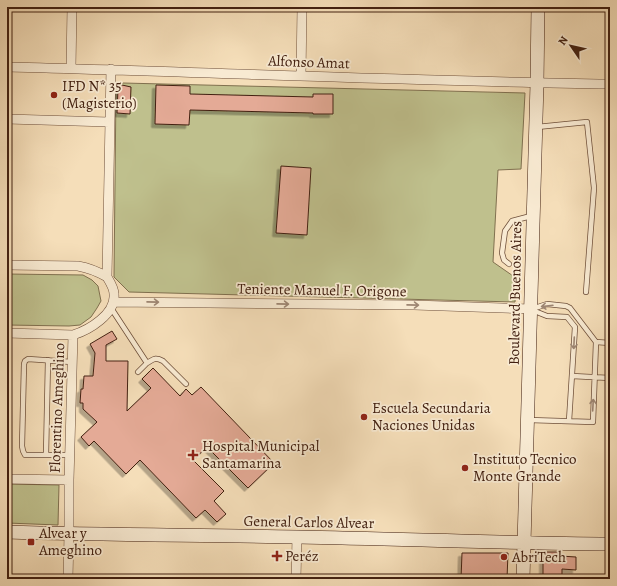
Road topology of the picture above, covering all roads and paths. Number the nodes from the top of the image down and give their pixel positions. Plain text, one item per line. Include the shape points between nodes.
1 (72, 7) edge
2 (302, 7) edge
3 (538, 7) edge
4 (7, 67) edge
5 (72, 68) junction
6 (111, 69) junction
7 (301, 76) junction
8 (537, 83) junction
9 (610, 84) edge
10 (7, 120) edge
11 (109, 122) junction
12 (536, 127) junction
13 (533, 215) junction
14 (509, 264) dead end
15 (7, 265) edge
16 (107, 277) junction
17 (586, 292) dead end
18 (113, 305) junction
19 (530, 309) junction
20 (7, 334) edge
21 (73, 336) junction
22 (596, 342) junction
23 (610, 343) edge
24 (48, 360) junction
25 (72, 362) junction
26 (147, 364) junction
27 (138, 372) dead end
28 (572, 376) junction
29 (595, 377) junction
30 (610, 378) edge
31 (186, 384) dead end
32 (528, 420) junction
33 (569, 421) junction
34 (46, 455) junction
35 (70, 455) junction
36 (7, 478) edge
37 (69, 480) junction
38 (7, 532) edge
39 (69, 534) junction
40 (297, 537) junction
41 (524, 543) junction
42 (610, 544) edge
43 (68, 579) edge
44 (296, 579) edge
45 (523, 579) edge

1 - 5 street
2 - 7 street
3 - 8 street, Boulevard Buenos Aires
4 - 5 street, Alfonso Amat
5 - 6 street, Alfonso Amat
6 - 7 street, Alfonso Amat
6 - 11 street
7 - 8 street, Alfonso Amat
8 - 9 street, Alfonso Amat
8 - 12 street, Boulevard Buenos Aires
10 - 11 street
11 - 16 street
12 - 13 street, Boulevard Buenos Aires
12 - 17 lane via 587,122 594,188
13 - 14 lane via 512,222 505,231 502,253 504,260
13 - 19 street, Boulevard Buenos Aires
15 - 16 street via 78,266 97,271
16 - 18 street via 114,293
18 -> 19 street, Teniente Manuel F. Origone via 414,305
18 - 21 street, Florentino Ameghino via 94,325
18 - 26 lane
22 -> 19 lane via 570,308 547,304
19 -> 28 lane via 547,316 567,317 575,328
19 - 32 street, Boulevard Buenos Aires
20 - 21 street
21 - 25 street, Florentino Ameghino
22 - 23 lane
22 - 29 lane
24 - 25 lane
24 - 34 lane
24 - 34 lane via 25,361 22,446 26,455
25 - 35 street, Florentino Ameghino
26 - 27 lane
26 - 31 lane via 154,359 163,361
28 - 29 lane
28 - 33 lane
29 - 30 lane
33 -> 29 lane via 592,422
32 - 33 lane
32 - 41 street, Boulevard Buenos Aires
34 - 35 lane
35 - 37 street, Florentino Ameghino
36 - 37 street
37 - 39 street, Florentino Ameghino
38 - 39 street, General Carlos Alvear
39 - 40 street, General Carlos Alvear
39 - 43 street, Florentino Ameghino
40 - 41 street, General Carlos Alvear
40 - 44 street
41 - 42 street, General Carlos Alvear
41 - 45 street, Boulevard Buenos Aires

